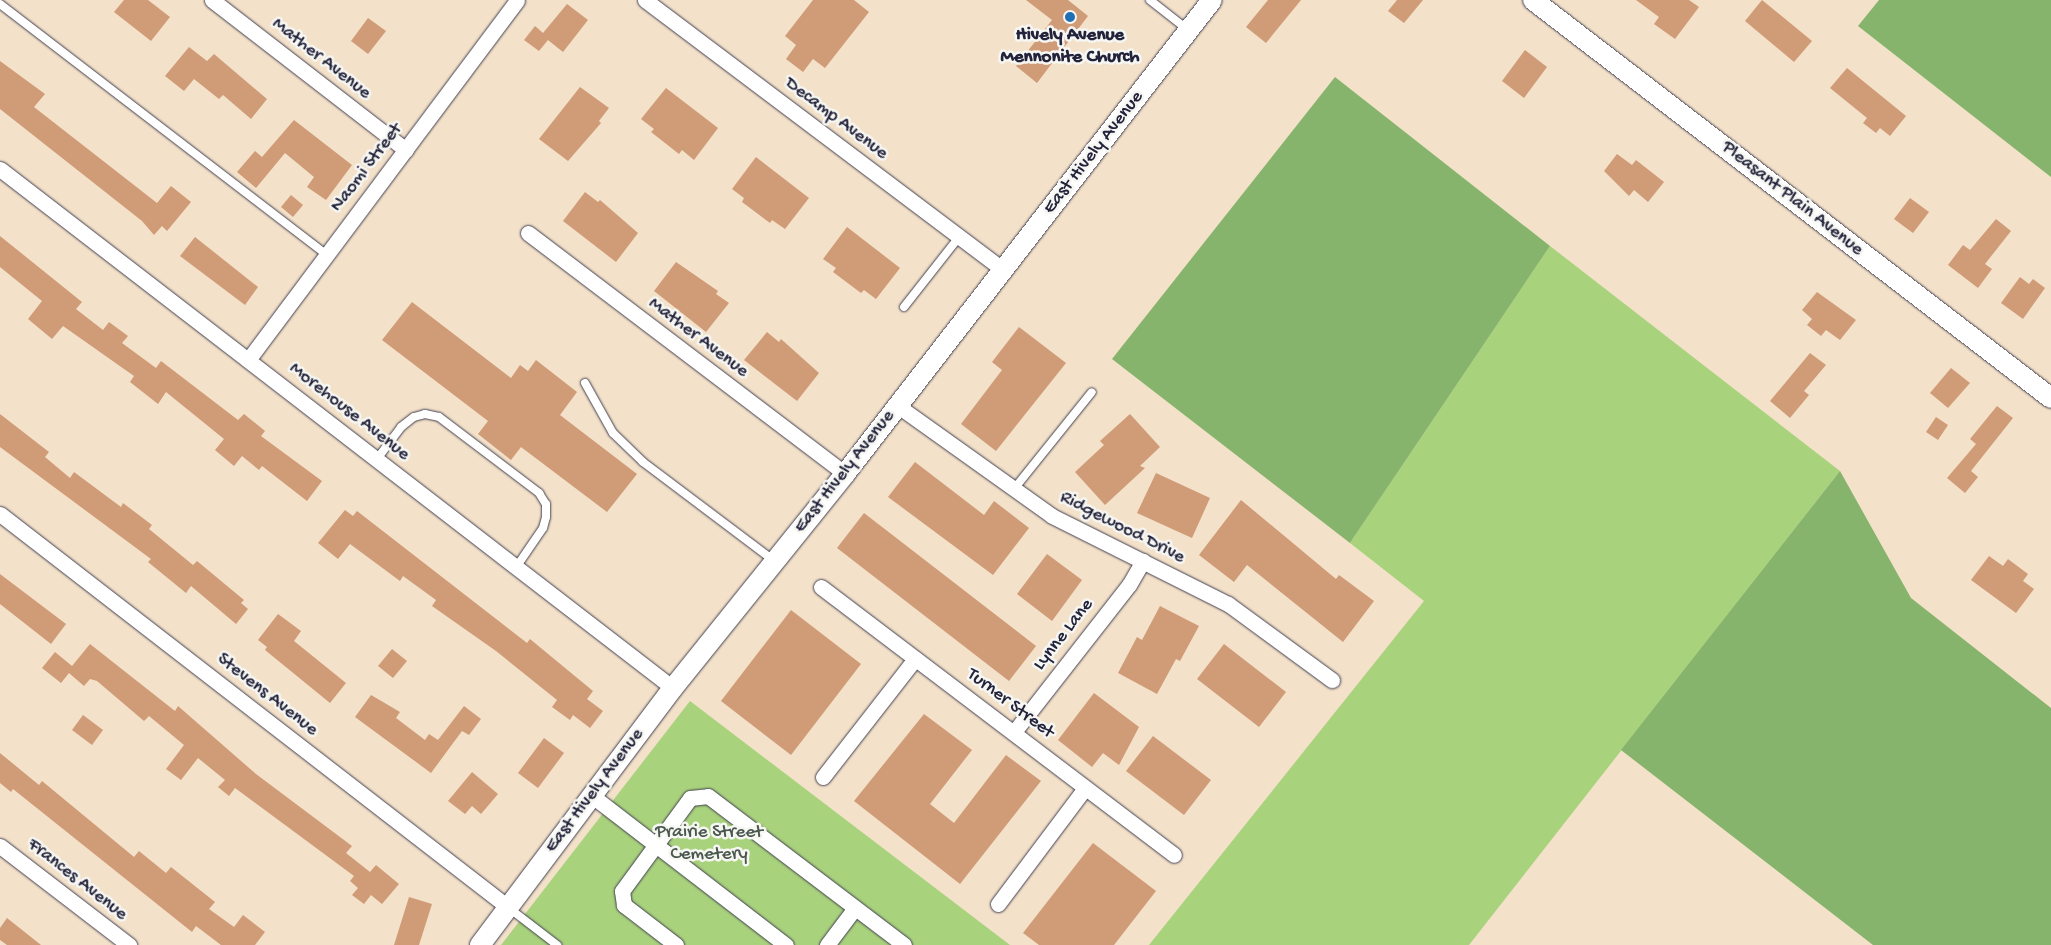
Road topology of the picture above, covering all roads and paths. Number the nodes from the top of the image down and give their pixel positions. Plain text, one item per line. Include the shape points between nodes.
1 (212, 0) edge
2 (517, 0) edge
3 (645, 0) edge
4 (1150, 0) edge
5 (1212, 0) edge
6 (1533, 0) edge
7 (0, 4) edge
8 (1188, 30) junction
9 (406, 150) junction
10 (0, 169) edge
11 (528, 234) dead end
12 (959, 237) junction
13 (327, 255) junction
14 (1003, 270) junction
15 (904, 307) dead end
16 (248, 360) junction
17 (585, 383) dead end
18 (1092, 392) dead end
19 (2051, 398) edge
20 (898, 406) junction
21 (377, 459) junction
22 (845, 474) junction
23 (1013, 491) junction
24 (0, 514) edge
25 (1143, 560) junction
26 (775, 561) junction
27 (517, 566) junction
28 (821, 587) dead end
29 (915, 659) junction
30 (1332, 680) dead end
31 (673, 688) junction
32 (1014, 732) junction
33 (823, 777) dead end
34 (1085, 788) junction
35 (591, 795) junction
36 (0, 846) edge
37 (657, 846) junction
38 (1174, 855) dead end
39 (998, 904) dead end
40 (509, 908) junction
41 (855, 908) junction
42 (129, 945) edge
43 (480, 945) edge
44 (556, 945) edge
45 (676, 945) edge
46 (786, 945) edge
47 (827, 945) edge
48 (904, 945) edge

1 - 9 street, Mather Avenue
2 - 9 street, Naomi Street
3 - 12 street, Decamp Avenue
4 - 8 lane
5 - 8 street, East Hively Avenue
6 - 19 street, Pleasant Plain Avenue
7 - 13 lane
8 - 14 street, East Hively Avenue
9 - 13 street, Naomi Street
10 - 16 street, Morehouse Avenue
11 - 22 street, Mather Avenue
12 - 14 street, Decamp Avenue
12 - 15 lane
13 - 16 street, Naomi Street
14 - 20 street, East Hively Avenue
16 - 21 street, Morehouse Avenue
17 - 26 lane via 613,433 643,462
18 - 23 lane
20 - 22 street, East Hively Avenue
20 - 23 street, Ridgewood Drive
21 - 27 street, Morehouse Avenue
21 - 27 lane via 402,427 414,416 425,414 439,417 539,492 546,504 546,517
22 - 26 street, East Hively Avenue
23 - 25 street, Ridgewood Drive via 1052,516
24 - 40 street, Stevens Avenue
25 - 30 street, Ridgewood Drive via 1228,604
25 - 32 street, Lynne Lane via 1129,585
26 - 31 street, East Hively Avenue
27 - 31 street, Morehouse Avenue
28 - 29 street, Turner Street
29 - 32 street, Turner Street
29 - 33 street
31 - 35 street, East Hively Avenue
32 - 34 street, Turner Street
34 - 38 street, Turner Street
34 - 39 street
35 - 37 street
35 - 40 street, East Hively Avenue
36 - 42 street, Frances Avenue
37 - 41 street via 690,798 708,796
37 - 45 street via 622,891 624,905
37 - 46 street
40 - 43 street, East Hively Avenue
40 - 44 lane
41 - 47 street
41 - 48 street

